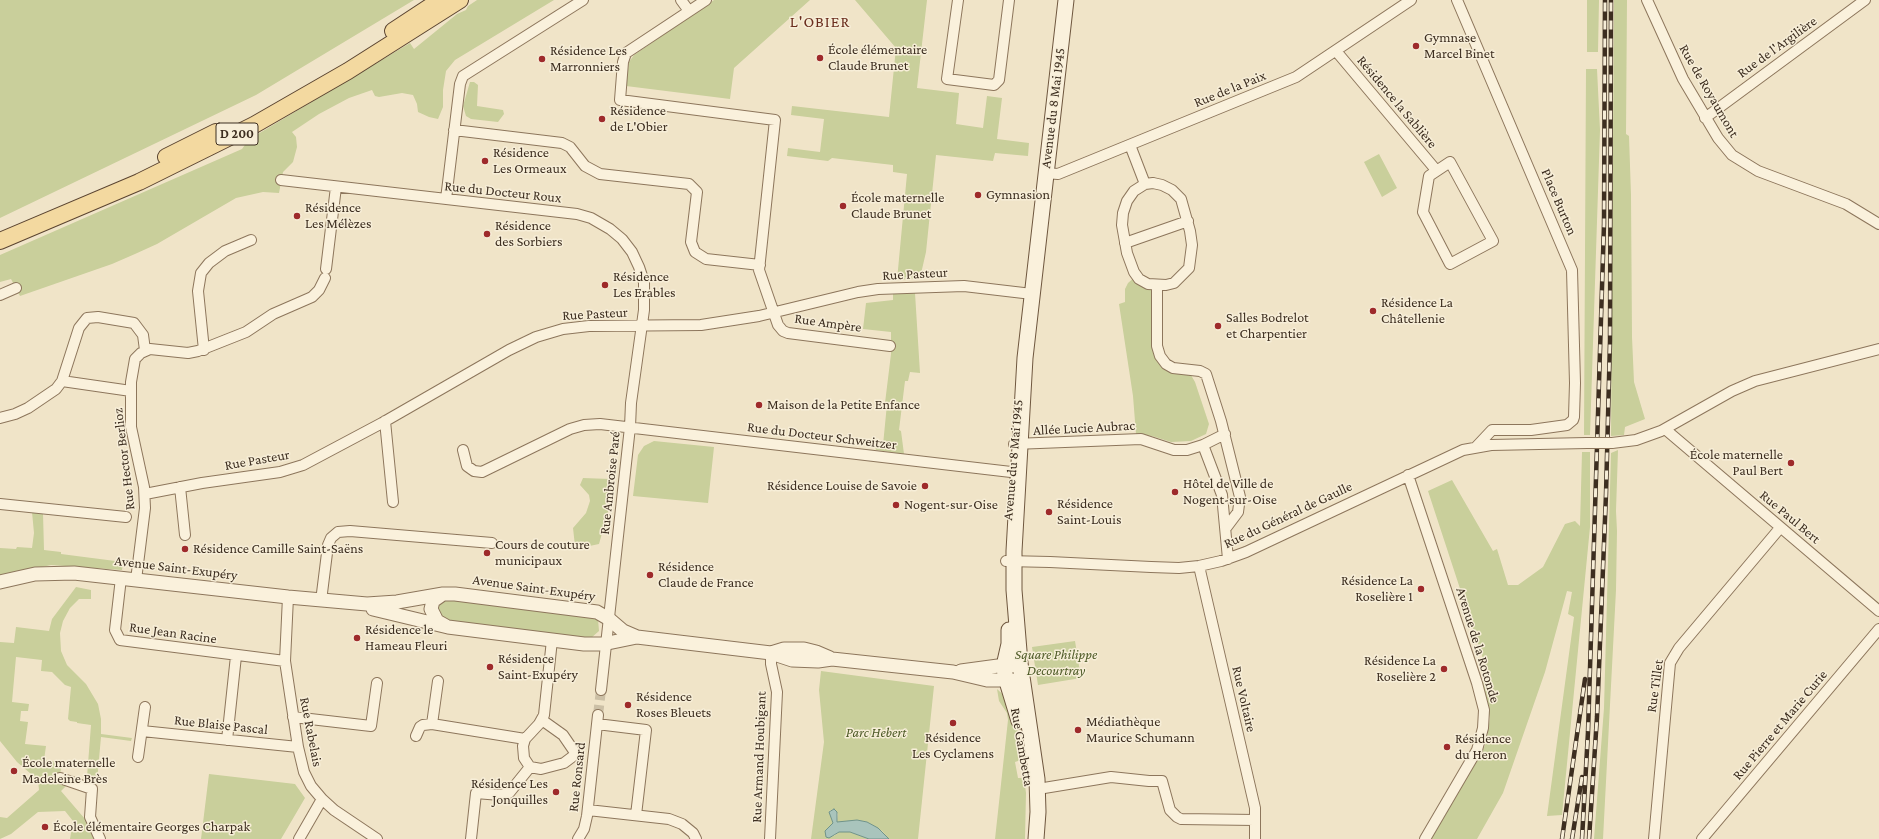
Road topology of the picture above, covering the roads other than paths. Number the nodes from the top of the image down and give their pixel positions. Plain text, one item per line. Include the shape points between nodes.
1 (440, 0) edge
2 (460, 0) edge
3 (583, 0) edge
4 (681, 0) edge
5 (706, 0) edge
6 (958, 0) edge
7 (1009, 0) edge
8 (1066, 0) edge
9 (1411, 0) edge
10 (1457, 0) edge
11 (1647, 0) edge
12 (1865, 0) edge
13 (688, 11) junction
14 (1336, 51) junction
15 (1705, 118) junction
16 (454, 130) junction
17 (1130, 145) junction
18 (1436, 170) junction
19 (1046, 173) junction
20 (281, 180) dead end
21 (1145, 184) junction
22 (336, 187) junction
23 (446, 199) junction
24 (1188, 221) junction
25 (1879, 224) edge
26 (0, 229) edge
27 (251, 240) dead end
28 (0, 241) edge
29 (1125, 243) junction
30 (760, 265) junction
31 (1157, 286) junction
32 (16, 288) dead end
33 (1032, 294) junction
34 (0, 295) edge
35 (773, 313) junction
36 (641, 326) junction
37 (890, 346) dead end
38 (1879, 349) edge
39 (145, 350) junction
40 (204, 350) junction
41 (62, 381) junction
42 (131, 391) junction
43 (0, 418) edge
44 (385, 421) junction
45 (630, 427) junction
46 (1664, 429) junction
47 (1225, 434) junction
48 (1017, 444) junction
49 (1203, 445) junction
50 (1476, 447) junction
51 (463, 450) dead end
52 (1011, 472) junction
53 (1408, 475) junction
54 (180, 487) junction
55 (145, 494) junction
56 (393, 502) dead end
57 (0, 504) edge
58 (126, 517) dead end
59 (1226, 528) junction
60 (1780, 528) junction
61 (185, 535) dead end
62 (492, 543) dead end
63 (1228, 558) junction
64 (1010, 561) junction
65 (1199, 566) junction
66 (121, 578) junction
67 (136, 580) junction
68 (0, 582) edge
69 (442, 594) junction
70 (288, 597) junction
71 (321, 601) junction
72 (349, 604) junction
73 (1879, 611) edge
74 (609, 619) junction
75 (448, 627) junction
76 (1879, 629) edge
77 (637, 637) junction
78 (552, 640) junction
79 (607, 643) junction
80 (771, 652) junction
81 (236, 656) junction
82 (285, 661) junction
83 (1005, 673) junction
84 (1021, 673) junction
85 (438, 681) dead end
86 (377, 683) dead end
87 (602, 690) tunnel mouth
88 (145, 708) dead end
89 (293, 717) junction
90 (542, 720) junction
91 (432, 724) junction
92 (142, 731) junction
93 (416, 736) dead end
94 (526, 739) junction
95 (227, 740) junction
96 (298, 747) junction
97 (576, 754) junction
98 (138, 757) dead end
99 (592, 757) junction
100 (530, 767) junction
101 (60, 778) dead end
102 (1038, 789) junction
103 (322, 800) junction
104 (588, 810) junction
105 (636, 815) junction
106 (1255, 820) junction
107 (100, 839) edge
108 (299, 839) edge
109 (377, 839) edge
110 (471, 839) edge
111 (578, 839) edge
112 (696, 839) edge
113 (770, 839) edge
114 (1029, 839) edge
115 (1036, 839) edge
116 (1255, 839) edge
117 (1425, 839) edge
118 (1654, 839) edge
119 (1702, 839) edge

1 - 26 main road, D 200 via 343,62 229,125 115,181
2 - 28 main road, D 200 via 348,71 254,125 139,182
3 - 16 street via 463,76
4 - 13 street
5 - 13 street
6 - 7 street via 947,80 994,85 999,80
8 - 19 main road, Avenue du 8 Mai 1945
9 - 14 street, Rue de la Paix
10 - 50 street, Place Burton via 1572,270 1574,417 1567,425 1531,430 1492,430
11 - 15 street, Rue de Royaumont via 1674,60
12 - 15 street, Rue de l'Argilière
13 - 30 street, Rue Ampère via 626,53 620,100 775,120
14 - 17 street, Rue de la Paix via 1290,80
14 - 18 street, Résidence la Sablière
15 - 25 street, Rue de Royaumont via 1727,150 1744,164 1838,200 1861,211
16 - 23 street
16 - 30 street via 562,143 570,147 585,166 600,174 689,184 697,192 691,242 695,252 706,259
17 - 19 street, Rue de la Paix via 1058,174
17 - 21 street
18 - 18 street, Résidence la Sablière via 1427,180 1423,212 1450,264 1493,241 1450,162
19 - 33 main road, Avenue du 8 Mai 1945
20 - 22 street, Rue du Docteur Roux
21 - 24 street via 1162,185 1172,190 1181,199
21 - 29 street via 1127,201 1122,225
22 - 23 street, Rue du Docteur Roux
22 - 40 street via 325,273 319,290 312,297 273,314 246,332
23 - 36 street, Rue du Docteur Roux via 577,214 591,218 610,229 627,245 642,273 645,288
24 - 29 street
24 - 31 street via 1192,245 1189,268 1174,283
27 - 40 street via 225,251 201,273 198,291
29 - 31 street via 1134,272 1139,279
30 - 35 street, Rue Ampère via 760,275
31 - 47 street via 1157,346 1160,356 1173,368 1206,374
32 - 34 street
33 - 35 street, Rue Pasteur via 964,286 878,289
33 - 48 main road, Avenue du 8 Mai 1945
35 - 36 street, Rue Pasteur via 693,326
35 - 37 street, Rue Ampère via 778,325 788,333
36 - 44 street, Rue Pasteur via 589,326 555,331 518,345
36 - 45 street, Rue Ambroise Paré
38 - 46 street, Rue du Général de Gaulle via 1755,381
39 - 40 street
39 - 41 street via 143,335 134,323 98,317 87,318 79,328
39 - 42 street, Rue Hector Berlioz via 135,360
41 - 42 street
41 - 43 street via 56,389 28,408
42 - 55 street, Rue Hector Berlioz via 132,435
44 - 54 street, Rue Pasteur via 296,468
44 - 56 street
45 - 51 street, Rue du Docteur Schweitzer via 584,425 570,429 482,472 474,471 467,466
45 - 52 street, Rue du Docteur Schweitzer
45 - 74 street, Rue Ambroise Paré
46 - 50 street, Rue du Général de Gaulle, bridge via 1643,438 1612,443
46 - 60 street, Rue Paul Bert
47 - 49 street, Allée Lucie Aubrac
47 - 59 street via 1240,497 1238,512
48 - 49 street, Allée Lucie Aubrac via 1136,439 1174,450 1187,450
48 - 52 main road, Avenue du 8 Mai 1945
48 - 64 main road, Avenue du 8 Mai 1945
49 - 59 street via 1222,495
50 - 53 street, Rue du Général de Gaulle via 1456,453
52 - 64 main road, Avenue du 8 Mai 1945
53 - 63 street, Rue du Général de Gaulle via 1246,552
53 - 117 street, Avenue de la Rotonde via 1484,710 1483,728 1477,750
54 - 55 street, Rue Pasteur
54 - 61 street
55 - 67 street, Rue Hector Berlioz
57 - 58 street
59 - 63 street
60 - 73 street, Rue Paul Bert
60 - 118 street, Rue Tillet via 1670,662
62 - 71 street via 338,532 328,545
63 - 65 street, Rue du Général de Gaulle
64 - 65 street, Rue du Général de Gaulle via 1179,568
64 - 83 main road via 1009,639
64 - 84 main road, Rue Gambetta
65 - 106 street, Rue Voltaire via 1253,801
66 - 67 street, Avenue Saint-Exupéry
66 - 68 street, Avenue Saint-Exupéry via 63,572 35,574
66 - 81 street, Rue Jean Racine via 115,630 120,640
67 - 70 street, Avenue Saint-Exupéry
69 - 72 street, Avenue Saint-Exupéry via 390,603
69 - 74 street, Avenue Saint-Exupéry via 592,611
69 - 75 street via 433,602 431,609 437,621
70 - 71 street, Avenue Saint-Exupéry
70 - 82 street, Rue Rabelais
71 - 72 street, Avenue Saint-Exupéry
72 - 75 street, Avenue Saint-Exupéry
74 - 77 street, Avenue Saint-Exupéry via 622,631
74 - 79 street, Rue Ambroise Paré
75 - 78 street, Avenue Saint-Exupéry
76 - 119 street, Rue Pierre et Marie Curie
77 - 79 street, Avenue Saint-Exupéry
77 - 80 street, Avenue Saint-Exupéry
78 - 79 street, Avenue Saint-Exupéry
78 - 90 street
79 - 87 street
80 - 83 street, Avenue Saint-Exupéry via 792,660 832,659 953,672
80 - 113 street, Rue Armand Houbigant via 777,692
81 - 82 street, Rue Jean Racine
81 - 95 street
82 - 89 street, Rue Rabelais
83 - 84 street, Avenue Saint-Exupéry
83 - 114 main road, Rue Gambetta via 1022,732 1030,796
84 - 102 main road, Rue Gambetta
85 - 91 street
86 - 89 street via 371,726
88 - 92 street
89 - 96 street, Rue Rabelais
90 - 94 street
90 - 97 street via 563,735
91 - 93 street via 420,727
91 - 94 street
92 - 95 street, Rue Blaise Pascal
92 - 98 street
94 - 100 street via 523,746 524,758
95 - 96 street, Rue Blaise Pascal
96 - 103 street, Rue Rabelais via 304,772
97 - 99 street
97 - 100 street via 558,766
99 - 104 street, Rue Ronsard
99 - 105 street, Rue Ronsard via 597,720 646,730
100 - 110 street via 509,793 476,793
101 - 107 street via 92,789 90,817
102 - 106 street via 1111,777 1162,780 1170,810 1177,817
102 - 115 main road, Rue Gambetta
103 - 108 street
103 - 109 street, Rue Rabelais
104 - 105 street
104 - 111 street, Rue Ronsard via 586,823
105 - 112 street via 676,821 688,828
106 - 116 street, Rue Voltaire

